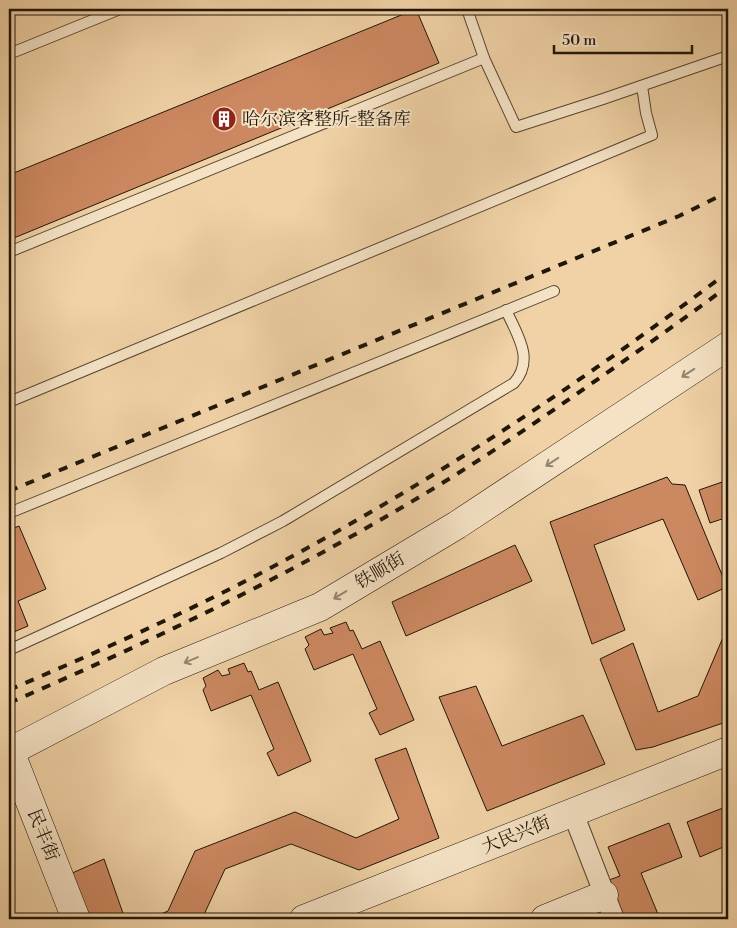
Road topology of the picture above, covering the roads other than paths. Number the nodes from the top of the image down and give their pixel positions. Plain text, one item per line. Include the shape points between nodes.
1 (120, 9) edge
2 (467, 9) edge
3 (9, 54) edge
4 (728, 56) edge
5 (484, 58) junction
6 (642, 86) junction
7 (9, 252) edge
8 (554, 291) dead end
9 (506, 310) junction
10 (728, 346) edge
11 (9, 402) edge
12 (9, 512) edge
13 (9, 650) edge
14 (728, 751) edge
15 (9, 752) edge
16 (573, 813) junction
17 (604, 895) junction
18 (76, 919) edge
19 (304, 919) edge
20 (545, 919) edge
21 (614, 919) edge

1 - 3 lane
2 - 5 lane
4 - 6 lane
5 - 6 lane via 516,127
5 - 7 lane
6 - 11 lane via 652,135
8 - 9 lane
9 - 12 lane
9 - 13 lane via 523,348 525,363 514,383 283,521 221,553
10 -> 15 main road, 铁顺街 via 457,525 320,607 164,671
14 - 16 main road, 大民兴街
15 - 18 main road, 民丰街
16 - 17 street
16 - 19 main road, 大民兴街
17 - 20 main road
17 - 21 street

